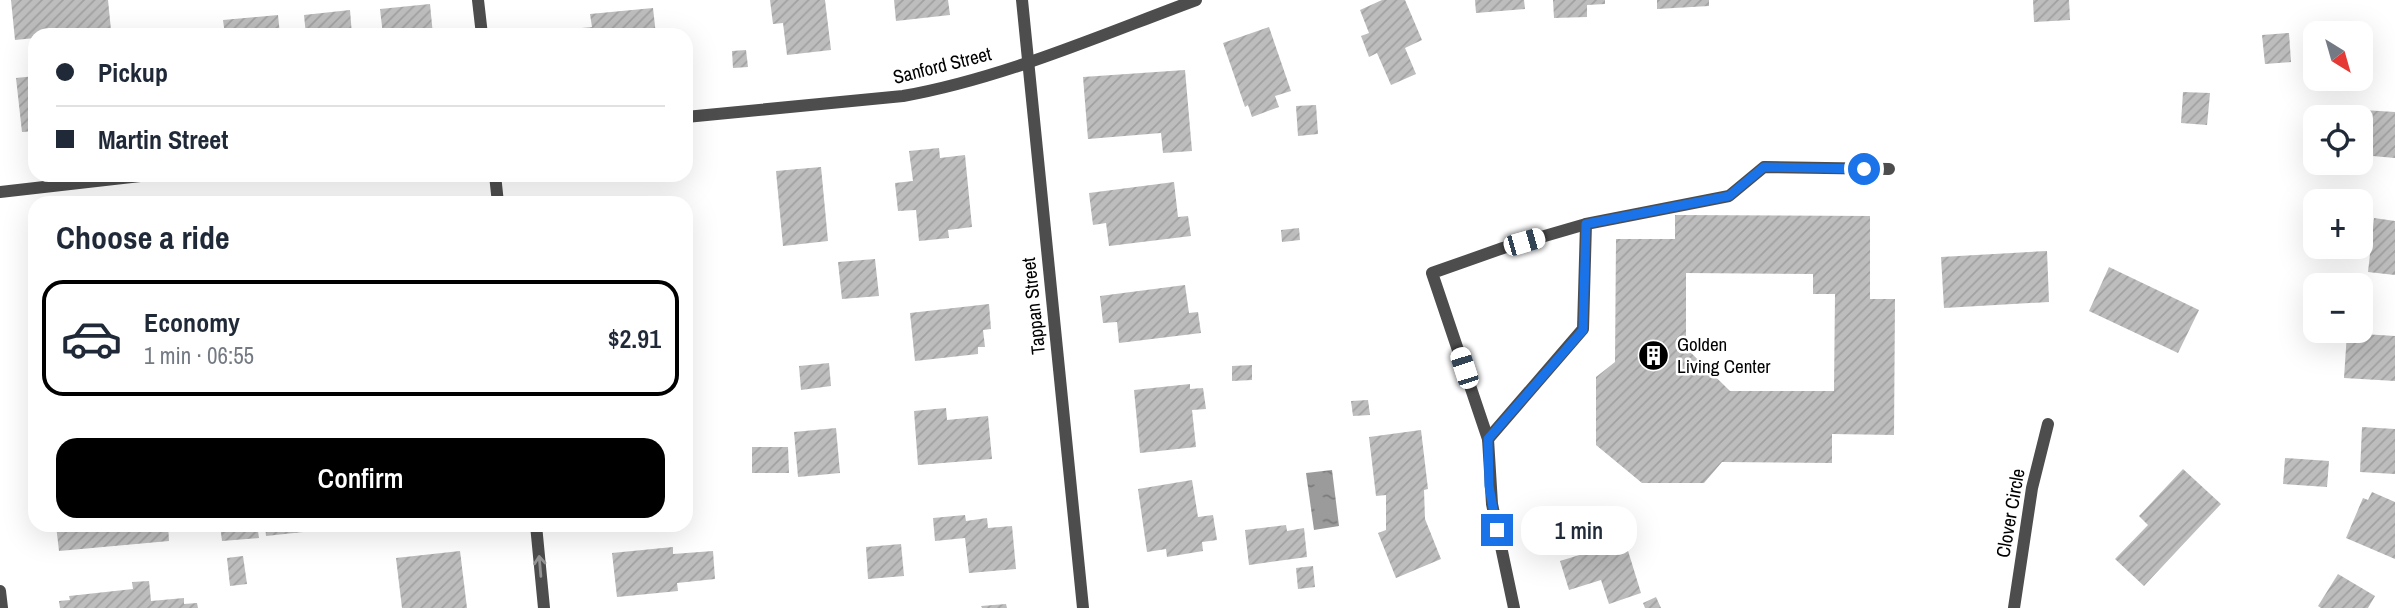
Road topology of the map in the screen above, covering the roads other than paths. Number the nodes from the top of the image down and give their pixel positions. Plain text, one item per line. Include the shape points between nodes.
1 (478, 0) edge
2 (1022, 0) edge
3 (1196, 0) edge
4 (481, 28) edge
5 (1028, 61) junction
6 (693, 116) edge
7 (1889, 169) dead end
8 (88, 182) edge
9 (0, 192) edge
10 (1586, 224) junction
11 (2048, 424) dead end
12 (1488, 439) junction
13 (537, 532) edge
14 (0, 591) edge
15 (2, 608) edge
16 (544, 608) edge
17 (1083, 608) edge
18 (1514, 608) edge
19 (2014, 608) edge

1 - 4 street
2 - 5 street, Tappan Street
3 - 5 street, Sanford Street
5 - 6 street, Sanford Street via 967,82 904,96
5 - 17 street, Tappan Street
7 - 10 street via 1764,167 1729,196
8 - 9 street
10 - 12 street via 1583,330
10 - 12 street via 1432,273
11 - 19 street, Clover Circle via 2032,488
12 - 18 street via 1492,505
16 -> 13 street
14 - 15 street

